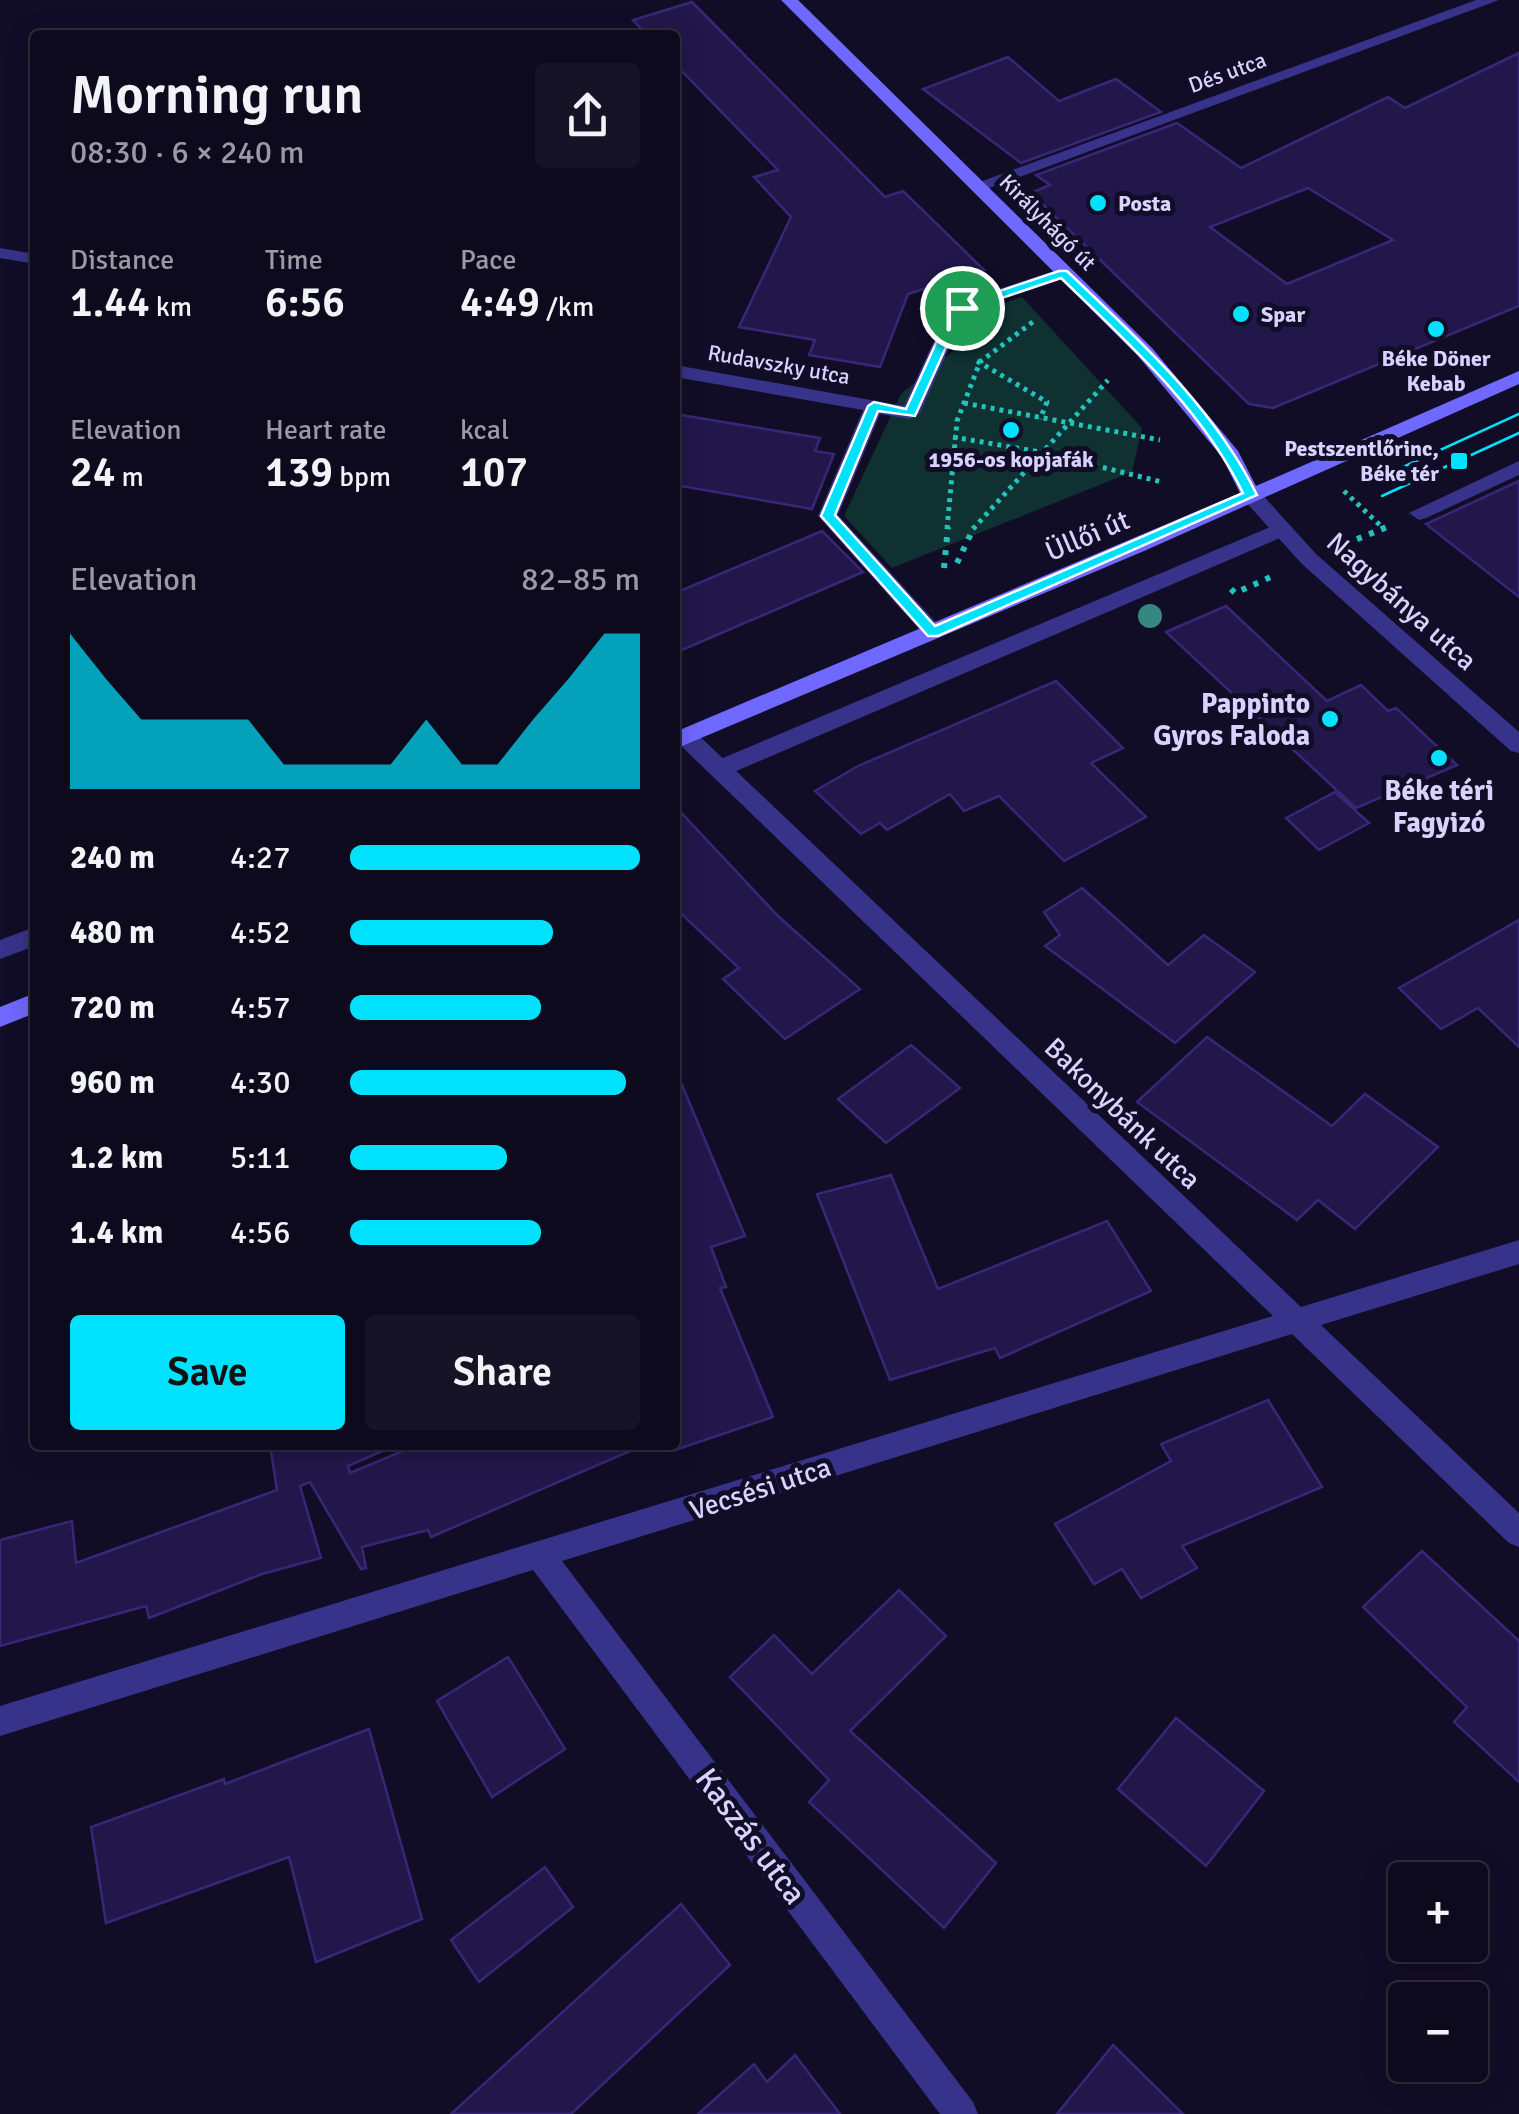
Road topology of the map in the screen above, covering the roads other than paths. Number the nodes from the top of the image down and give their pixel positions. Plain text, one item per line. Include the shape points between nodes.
1 (789, 0) edge
2 (1491, 0) edge
3 (978, 186) junction
4 (0, 253) edge
5 (30, 258) edge
6 (1063, 273) junction
7 (927, 309) dead end
8 (954, 315) junction
9 (680, 372) edge
10 (1519, 378) edge
11 (874, 406) junction
12 (1519, 467) edge
13 (1251, 495) junction
14 (1420, 514) road end
15 (1280, 530) junction
16 (933, 632) junction
17 (681, 739) edge
18 (1519, 745) edge
19 (719, 768) junction
20 (30, 938) edge
21 (0, 950) edge
22 (30, 1005) edge
23 (0, 1017) edge
24 (1519, 1252) edge
25 (1295, 1318) junction
26 (1519, 1532) edge
27 (541, 1557) junction
28 (0, 1721) edge
29 (961, 2114) edge

1 - 3 street, Királyhágó út
2 - 3 street, Dés utca
3 - 6 street, Királyhágó út
4 - 5 street
6 - 8 street
6 - 13 street, Királyhágó út via 1167,379 1231,455
7 - 8 street
8 - 11 street, Rudavszky utca via 910,413
9 - 11 street, Rudavszky utca
10 - 13 street, Üllői út
11 - 16 street via 828,516
12 - 14 street
13 - 15 street, Nagybánya utca
13 - 16 street, Üllői út
15 - 18 street, Nagybánya utca
15 - 19 street
16 - 17 street, Üllői út
17 - 19 street, Bakonybánk utca
19 - 25 street, Bakonybánk utca
20 - 21 street
22 - 23 street
24 - 25 street, Vecsési utca
25 - 26 street, Bakonybánk utca
25 - 27 street, Vecsési utca
27 - 28 street, Vecsési utca
27 - 29 street, Kaszás utca

